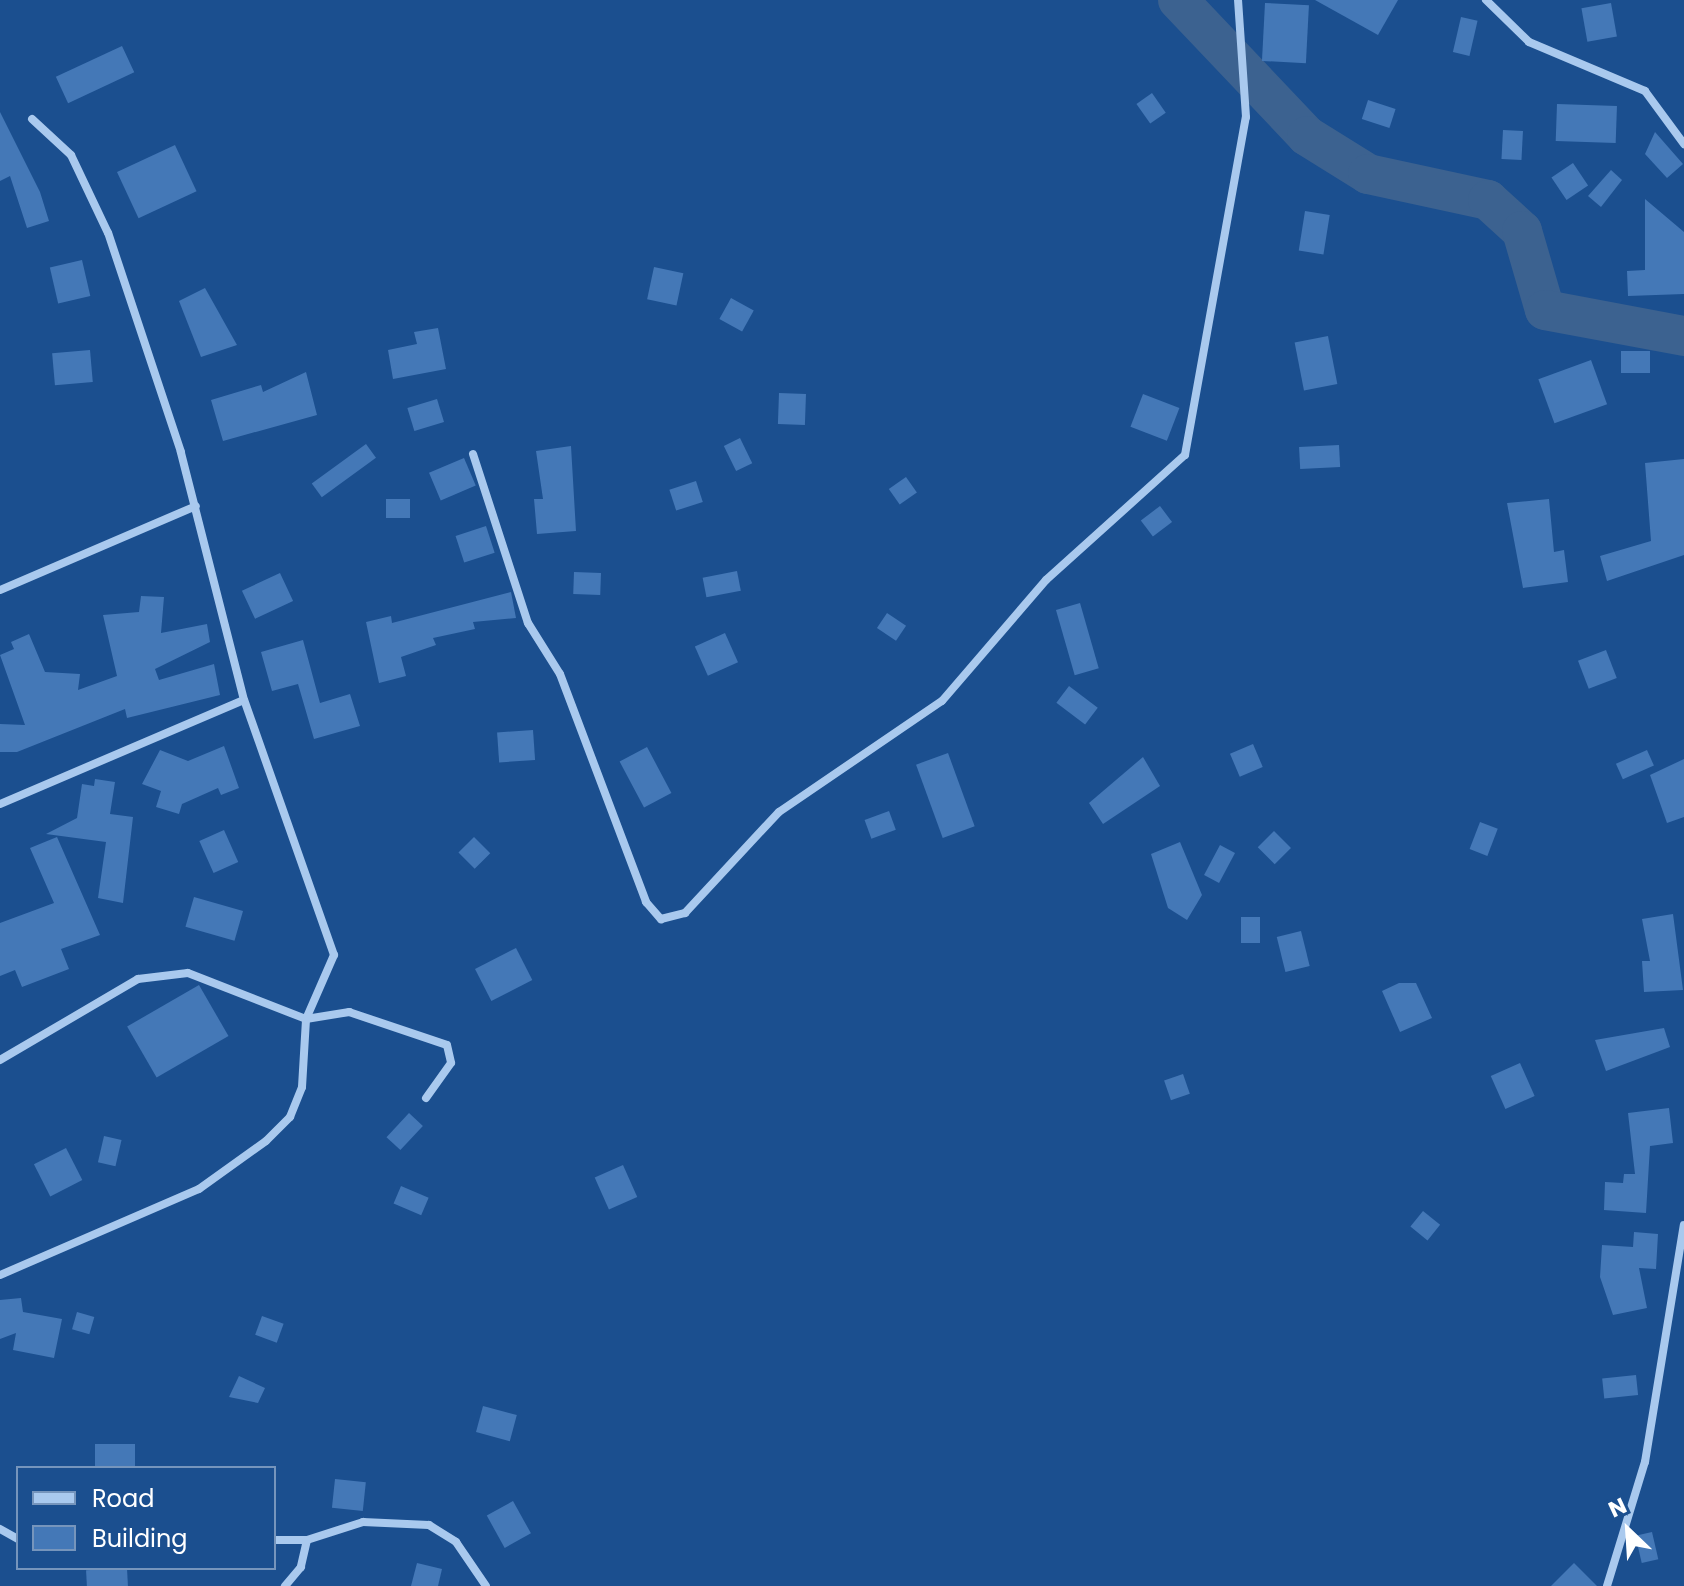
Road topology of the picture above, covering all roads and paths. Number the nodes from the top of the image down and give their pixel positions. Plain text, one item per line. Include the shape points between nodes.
1 (1238, 0) edge
2 (1486, 0) edge
3 (32, 119) dead end
4 (1684, 144) edge
5 (473, 454) dead end
6 (196, 506) junction
7 (0, 590) edge
8 (244, 700) junction
9 (0, 804) edge
10 (306, 1019) junction
11 (0, 1060) edge
12 (426, 1098) dead end
13 (1684, 1225) edge
14 (0, 1275) edge
15 (276, 1540) edge
16 (307, 1540) junction
17 (285, 1586) edge
18 (486, 1586) edge
19 (1607, 1586) edge

1 - 5 street via 1246,117 1185,455 1046,580 942,701 779,812 685,913 661,919 646,902 560,674 528,623
2 - 4 street via 1529,42 1645,91
3 - 6 street via 71,155 96,205
6 - 7 street
6 - 8 street
8 - 9 street
8 - 10 street via 329,926 334,955
10 - 11 street via 188,973 159,975 138,979
10 - 12 street via 349,1012 447,1045 451,1063
10 - 14 street via 302,1087 290,1117 243,1162 199,1189
13 - 19 street via 1645,1462
15 - 16 street
16 - 17 street via 301,1567
16 - 18 street via 363,1522 429,1525 456,1542

